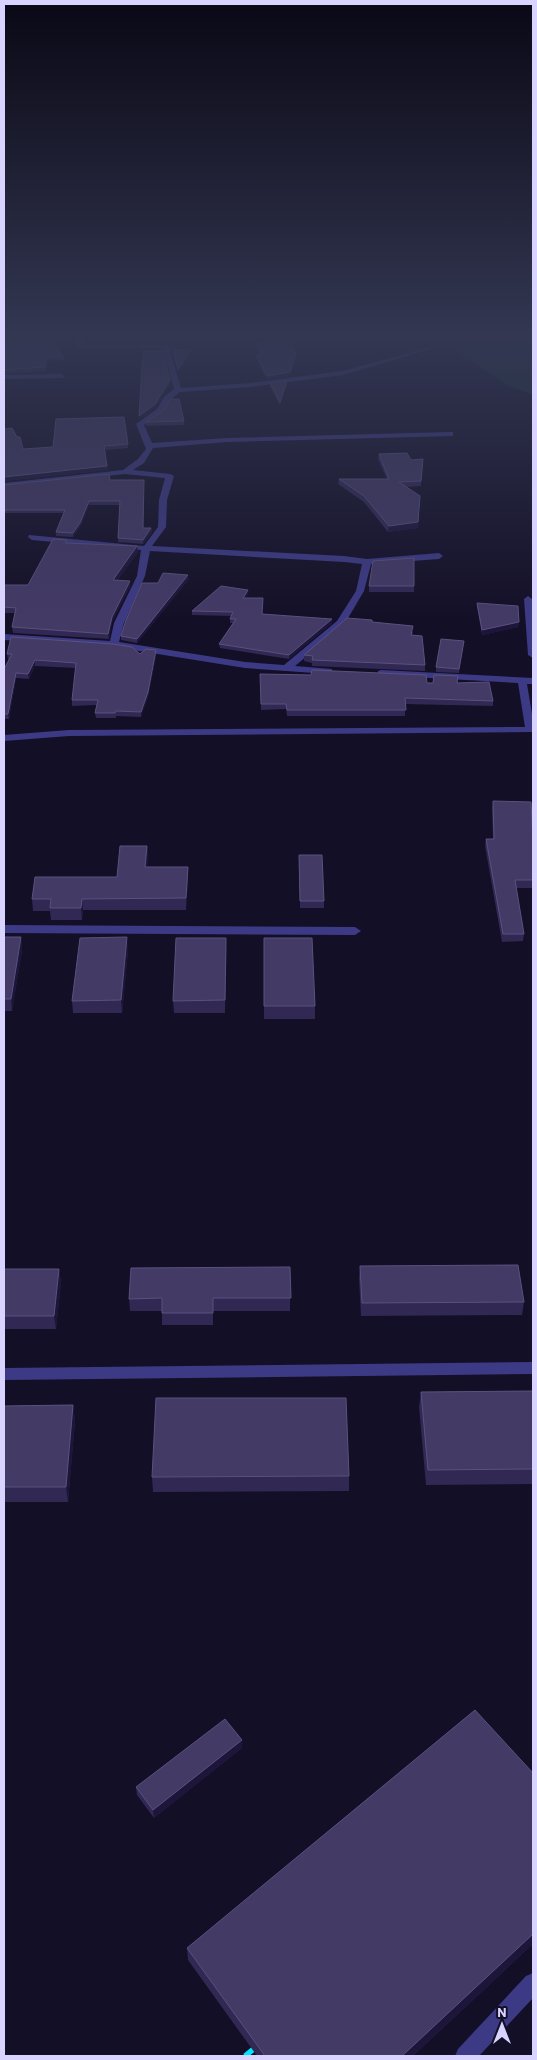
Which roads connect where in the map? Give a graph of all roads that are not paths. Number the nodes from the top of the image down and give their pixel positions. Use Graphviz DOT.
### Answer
graph roads {
  1 [pos="142,430"];
  2 [pos="450,434"];
  3 [pos="148,446"];
  4 [pos="125,472"];
  5 [pos="4,485"];
  6 [pos="32,537"];
  7 [pos="146,548"];
  8 [pos="439,556"];
  9 [pos="367,562"];
  10 [pos="528,599"];
  11 [pos="4,637"];
  12 [pos="114,644"];
  13 [pos="533,655"];
  14 [pos="284,669"];
  15 [pos="343,671"];
  16 [pos="373,673"];
  17 [pos="522,681"];
  18 [pos="533,681"];
  19 [pos="4,738"];
  20 [pos="4,929"];
  21 [pos="355,931"];
  22 [pos="533,1368"];
  23 [pos="4,1374"];
  24 [pos="533,1984"];
  25 [pos="465,2056"];
  1 -- 3 [label="street"];
  2 -- 3 [label="street"];
  3 -- 4 [label="street"];
  4 -- 5 [label="street"];
  4 -- 7 [label="street"];
  6 -- 7 [label="street"];
  7 -- 9 [label="street"];
  7 -- 12 [label="street"];
  8 -- 9 [label="street"];
  9 -- 14 [label="street"];
  10 -- 13 [label="street"];
  11 -- 12 [label="street"];
  12 -- 14 [label="street"];
  14 -- 15 [label="street"];
  16 -- 17 [label="street"];
  17 -- 18 [label="street"];
  17 -- 19 [label="street"];
  20 -- 21 [label="street"];
  22 -- 23 [label="street"];
  24 -- 25 [label="street"];
}
